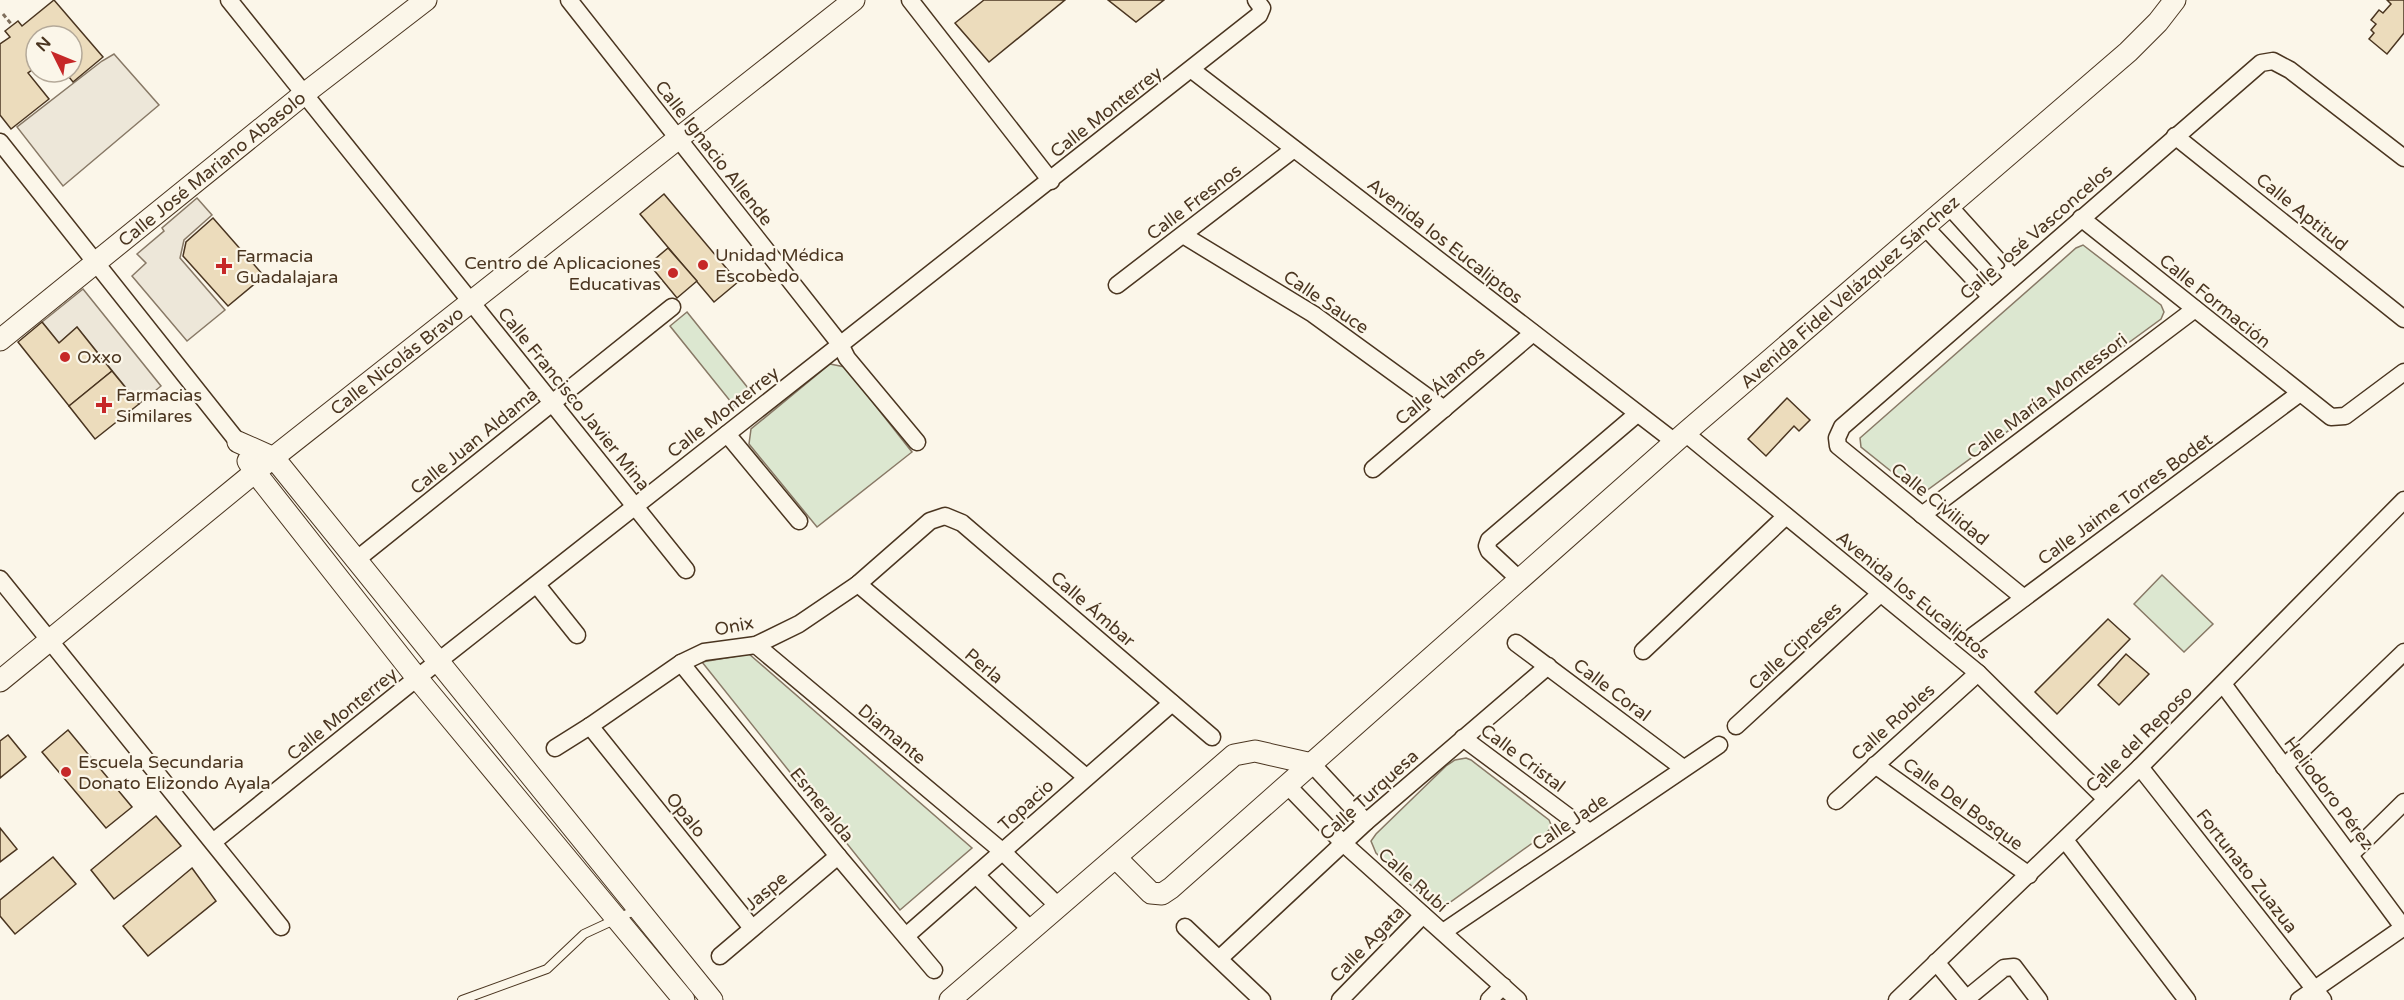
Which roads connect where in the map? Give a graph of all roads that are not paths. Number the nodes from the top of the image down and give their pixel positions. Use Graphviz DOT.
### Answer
graph roads {
  1 [pos="229,0"];
  2 [pos="426,0"];
  3 [pos="569,0"];
  4 [pos="854,0"];
  5 [pos="910,0"];
  6 [pos="2175,0"];
  7 [pos="1258,7"];
  8 [pos="1192,70"];
  9 [pos="304,94"];
  10 [pos="2175,136"];
  11 [pos="677,138"];
  12 [pos="0,142"];
  13 [pos="1294,149"];
  14 [pos="2404,159"];
  15 [pos="1051,181"];
  16 [pos="1950,206"];
  17 [pos="2081,218"];
  18 [pos="1925,227"];
  19 [pos="1183,235"];
  20 [pos="96,262"];
  21 [pos="2013,277"];
  22 [pos="1117,285"];
  23 [pos="1991,297"];
  24 [pos="471,303"];
  25 [pos="672,307"];
  26 [pos="2195,309"];
  27 [pos="2404,319"];
  28 [pos="1533,333"];
  29 [pos="0,340"];
  30 [pos="840,344"];
  31 [pos="2404,372"];
  32 [pos="2300,393"];
  33 [pos="552,403"];
  34 [pos="1444,409"];
  35 [pos="1637,414"];
  36 [pos="727,434"];
  37 [pos="1680,438"];
  38 [pos="1836,438"];
  39 [pos="238,442"];
  40 [pos="917,442"];
  41 [pos="274,458"];
  42 [pos="1373,469"];
  43 [pos="255,472"];
  44 [pos="2404,500"];
  45 [pos="635,507"];
  46 [pos="1922,515"];
  47 [pos="945,516"];
  48 [pos="1786,516"];
  49 [pos="799,521"];
  50 [pos="356,560"];
  51 [pos="686,570"];
  52 [pos="0,579"];
  53 [pos="1519,579"];
  54 [pos="858,584"];
  55 [pos="537,585"];
  56 [pos="1880,594"];
  57 [pos="2024,598"];
  58 [pos="577,635"];
  59 [pos="1972,636"];
  60 [pos="49,640"];
  61 [pos="1516,643"];
  62 [pos="756,645"];
  63 [pos="1643,651"];
  64 [pos="2404,652"];
  65 [pos="439,662"];
  66 [pos="681,663"];
  67 [pos="1548,666"];
  68 [pos="1978,673"];
  69 [pos="417,678"];
  70 [pos="0,681"];
  71 [pos="2223,684"];
  72 [pos="1172,703"];
  73 [pos="590,726"];
  74 [pos="1737,726"];
  75 [pos="1212,737"];
  76 [pos="1463,738"];
  77 [pos="1719,745"];
  78 [pos="555,747"];
  79 [pos="1312,764"];
  80 [pos="1875,765"];
  81 [pos="2140,767"];
  82 [pos="2284,767"];
  83 [pos="1683,768"];
  84 [pos="1086,777"];
  85 [pos="1287,785"];
  86 [pos="2106,799"];
  87 [pos="1836,801"];
  88 [pos="2404,802"];
  89 [pos="1366,822"];
  90 [pos="1589,832"];
  91 [pos="2065,840"];
  92 [pos="213,842"];
  93 [pos="1343,843"];
  94 [pos="1003,852"];
  95 [pos="2351,854"];
  96 [pos="838,856"];
  97 [pos="1116,858"];
  98 [pos="976,875"];
  99 [pos="2029,876"];
  100 [pos="1058,906"];
  101 [pos="638,909"];
  102 [pos="1423,915"];
  103 [pos="618,920"];
  104 [pos="281,927"];
  105 [pos="1185,927"];
  106 [pos="2404,927"];
  107 [pos="752,928"];
  108 [pos="1031,930"];
  109 [pos="1443,932"];
  110 [pos="906,936"];
  111 [pos="720,956"];
  112 [pos="1220,958"];
  113 [pos="1936,962"];
  114 [pos="934,970"];
  115 [pos="1503,986"];
  116 [pos="2319,994"];
  117 [pos="1966,999"];
  118 [pos="462,1000"];
  119 [pos="684,1000"];
  120 [pos="712,1000"];
  121 [pos="950,1000"];
  122 [pos="1262,1000"];
  123 [pos="1340,1000"];
  124 [pos="1489,1000"];
  125 [pos="1518,1000"];
  126 [pos="1898,1000"];
  127 [pos="2039,1000"];
  128 [pos="2187,1000"];
  129 [pos="2299,1000"];
  1 -- 9 [label="street, Calle Francisco Javier Mina"];
  2 -- 9 [label="street, Calle José Mariano Abasolo"];
  3 -- 11 [label="street, Calle Ignacio Allende"];
  4 -- 11 [label="street, Calle Nicolás Bravo"];
  5 -- 15 [label="street"];
  6 -- 16 [label="street, Avenida Fidel Velázquez Sánchez"];
  7 -- 8 [label="street, Calle Monterrey"];
  8 -- 13 [label="street, Avenida los Eucaliptos"];
  8 -- 15 [label="street, Calle Monterrey"];
  9 -- 20 [label="street, Calle José Mariano Abasolo"];
  9 -- 24 [label="street, Calle Francisco Javier Mina"];
  10 -- 14 [label="street, Calle José Vasconcelos"];
  10 -- 17 [label="street, Calle José Vasconcelos"];
  10 -- 27 [label="street, Calle Aptitud"];
  11 -- 24 [label="street, Calle Nicolás Bravo"];
  11 -- 30 [label="street, Calle Ignacio Allende"];
  12 -- 20 [label="street"];
  13 -- 19 [label="street, Calle Fresnos"];
  13 -- 28 [label="street, Avenida los Eucaliptos"];
  15 -- 30 [label="street, Calle Monterrey"];
  16 -- 18 [label="street, Avenida Fidel Velázquez Sánchez"];
  16 -- 21 [label="street"];
  17 -- 21 [label="street, Calle José Vasconcelos"];
  17 -- 26 [label="street, Calle Formación"];
  18 -- 23 [label="street"];
  18 -- 37 [label="street, Avenida Fidel Velázquez Sánchez"];
  19 -- 22 [label="street, Calle Fresnos"];
  19 -- 34 [label="street, Calle Sauce"];
  20 -- 29 [label="street, Calle José Mariano Abasolo"];
  20 -- 39 [label="street"];
  21 -- 23 [label="street, Calle José Vasconcelos"];
  23 -- 38 [label="street, Calle José Vasconcelos"];
  24 -- 33 [label="street, Calle Francisco Javier Mina"];
  24 -- 41 [label="street, Calle Nicolás Bravo"];
  25 -- 33 [label="street, Calle Juan Aldama"];
  26 -- 32 [label="street, Calle Formación"];
  26 -- 46 [label="street, Calle María Montessori"];
  28 -- 34 [label="street, Calle Álamos"];
  28 -- 35 [label="street, Avenida los Eucaliptos"];
  30 -- 36 [label="street, Calle Monterrey"];
  30 -- 40 [label="street, Calle Ignacio Allende"];
  31 -- 32 [label="street, Calle Formación"];
  32 -- 57 [label="street, Calle Jaime Torres Bodet"];
  33 -- 45 [label="street, Calle Francisco Javier Mina"];
  33 -- 50 [label="street, Calle Juan Aldama"];
  34 -- 42 [label="street, Calle Álamos"];
  35 -- 37 [label="street, Avenida los Eucaliptos"];
  35 -- 53 [label="street"];
  36 -- 45 [label="street, Calle Monterrey"];
  36 -- 49 [label="street"];
  37 -- 48 [label="street, Avenida los Eucaliptos"];
  37 -- 53 [label="street, Avenida Fidel Velázquez Sánchez"];
  38 -- 46 [label="street, Calle Civilidad"];
  39 -- 41 [label="street"];
  39 -- 43 [label="street"];
  41 -- 43 [label="street, Calle Nicolás Bravo"];
  41 -- 50 [label="street"];
  43 -- 60 [label="street, Calle Nicolás Bravo"];
  43 -- 69 [label="street"];
  44 -- 71 [label="street, Calle del Reposo"];
  45 -- 51 [label="street, Calle Francisco Javier Mina"];
  45 -- 55 [label="street, Calle Monterrey"];
  46 -- 57 [label="street, Calle Civilidad"];
  47 -- 54 [label="street, Onix"];
  47 -- 72 [label="street, Calle Ámbar"];
  48 -- 56 [label="street, Avenida los Eucaliptos"];
  48 -- 63 [label="street"];
  50 -- 65 [label="street"];
  52 -- 60 [label="street"];
  53 -- 79 [label="street, Avenida Fidel Velázquez Sánchez"];
  54 -- 62 [label="street, Onix"];
  54 -- 84 [label="street, Perla"];
  55 -- 58 [label="street"];
  55 -- 65 [label="street, Calle Monterrey"];
  56 -- 68 [label="street, Avenida los Eucaliptos"];
  56 -- 74 [label="street, Calle Cipreses"];
  57 -- 59 [label="street, Calle Jaime Torres Bodet"];
  60 -- 70 [label="street, Calle Nicolás Bravo"];
  60 -- 92 [label="street"];
  61 -- 67 [label="street, Calle Coral"];
  62 -- 66 [label="street, Onix"];
  62 -- 94 [label="street, Diamante"];
  64 -- 82 [label="street"];
  65 -- 69 [label="street, Calle Monterrey"];
  65 -- 101 [label="street"];
  66 -- 73 [label="street, Onix"];
  66 -- 96 [label="street, Esmeralda"];
  67 -- 76 [label="street, Calle Turquesa"];
  67 -- 83 [label="street, Calle Coral"];
  68 -- 80 [label="street, Calle Robles"];
  68 -- 86 [label="street, Avenida los Eucaliptos"];
  69 -- 92 [label="street, Calle Monterrey"];
  69 -- 103 [label="street"];
  71 -- 81 [label="street, Calle del Reposo"];
  71 -- 82 [label="street, Heliodoro Pérez"];
  72 -- 75 [label="street, Calle Ámbar"];
  72 -- 84 [label="street, Topacio"];
  73 -- 78 [label="street, Onix"];
  73 -- 107 [label="street, Opalo"];
  76 -- 89 [label="street, Calle Turquesa"];
  76 -- 90 [label="street, Calle Cristal"];
  77 -- 83 [label="street, Calle Jade"];
  79 -- 85 [label="street, Avenida Fidel Velázquez Sánchez"];
  79 -- 89 [label="street"];
  79 -- 97 [label="street"];
  80 -- 87 [label="street, Calle Robles"];
  80 -- 99 [label="street, Calle Del Bosque"];
  81 -- 86 [label="street, Calle del Reposo"];
  81 -- 116 [label="street, Fortunato Zuazua"];
  82 -- 95 [label="street, Heliodoro Pérez"];
  83 -- 90 [label="street, Calle Jade"];
  84 -- 94 [label="street, Topacio"];
  85 -- 93 [label="street, Calle Rubí"];
  85 -- 97 [label="street, Avenida Fidel Velázquez Sánchez"];
  86 -- 91 [label="street, Calle del Reposo"];
  88 -- 95 [label="street"];
  89 -- 93 [label="street, Calle Turquesa"];
  90 -- 109 [label="street, Calle Jade"];
  91 -- 99 [label="street, Calle del Reposo"];
  91 -- 128 [label="street"];
  92 -- 104 [label="street"];
  93 -- 102 [label="street, Calle Rubí"];
  93 -- 112 [label="street, Calle Turquesa"];
  94 -- 98 [label="street, Topacio"];
  94 -- 100 [label="street, Diamante"];
  95 -- 106 [label="street, Heliodoro Pérez"];
  96 -- 107 [label="street, Jaspe"];
  96 -- 110 [label="street, Esmeralda"];
  97 -- 100 [label="street"];
  98 -- 108 [label="street"];
  98 -- 110 [label="street, Topacio"];
  99 -- 113 [label="street, Calle del Reposo"];
  100 -- 108 [label="street"];
  101 -- 103 [label="lane"];
  101 -- 120 [label="street"];
  102 -- 109 [label="street, Calle Rubí"];
  102 -- 123 [label="street, Calle Agata"];
  103 -- 118 [label="lane"];
  103 -- 119 [label="street"];
  105 -- 112 [label="street"];
  106 -- 116 [label="street"];
  107 -- 111 [label="street, Jaspe"];
  108 -- 121 [label="street"];
  109 -- 115 [label="street, Calle Rubí"];
  110 -- 114 [label="street, Esmeralda"];
  112 -- 122 [label="street"];
  113 -- 117 [label="street"];
  113 -- 126 [label="street, Calle del Reposo"];
  115 -- 124 [label="street"];
  115 -- 125 [label="street, Calle Rubí"];
  116 -- 129 [label="street"];
  117 -- 127 [label="street"];
}
